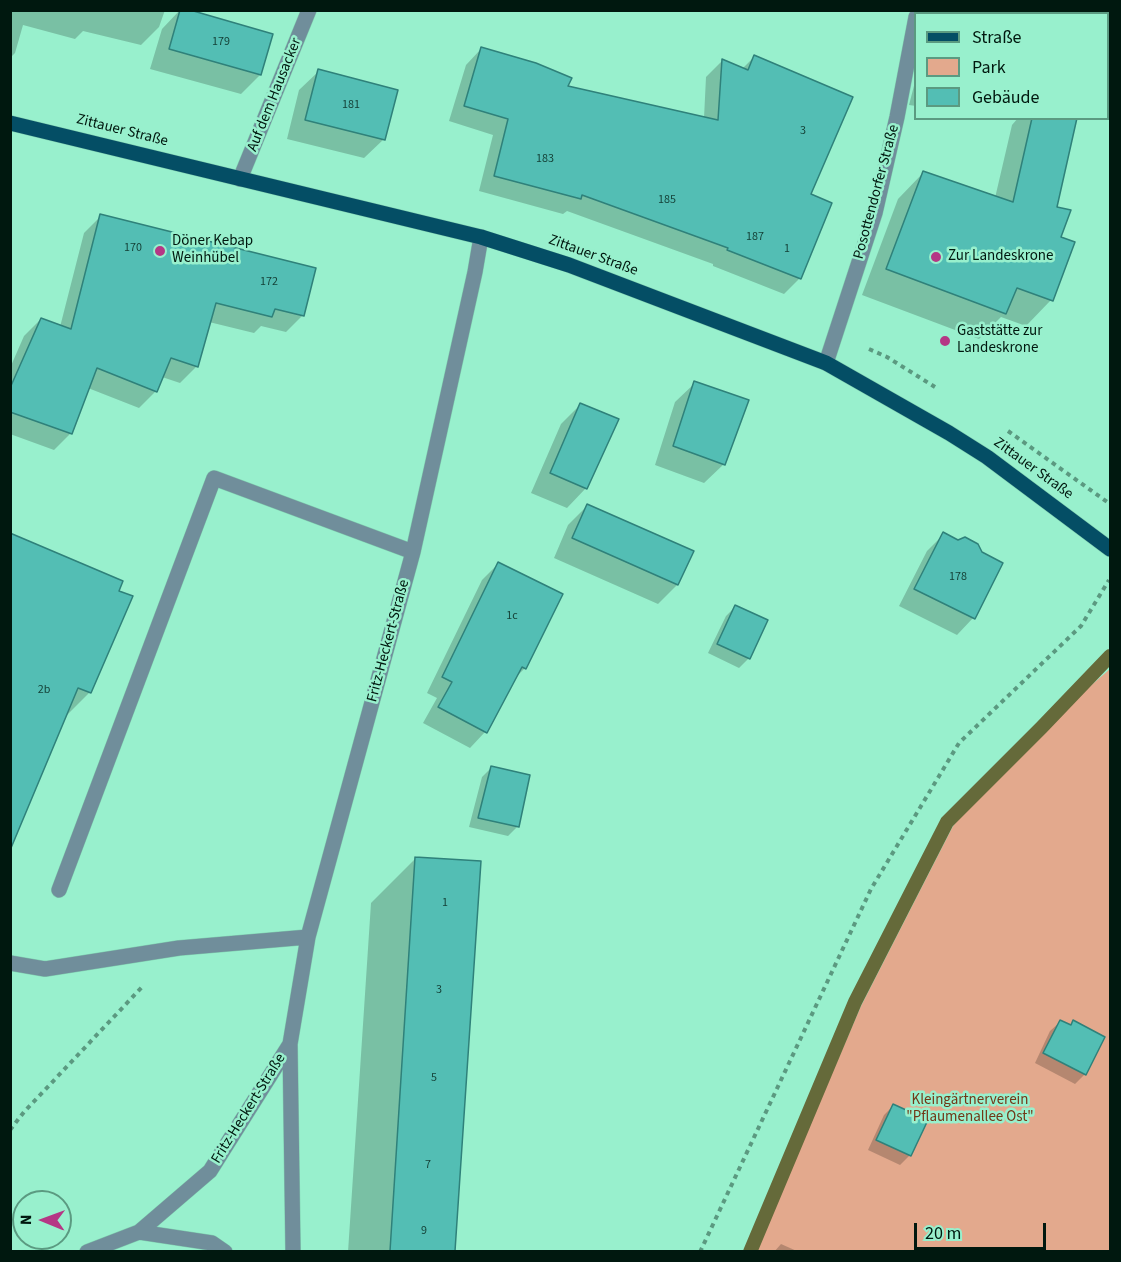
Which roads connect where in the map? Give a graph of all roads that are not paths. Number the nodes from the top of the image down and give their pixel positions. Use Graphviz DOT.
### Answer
graph roads {
  1 [pos="309,10"];
  2 [pos="914,25"];
  3 [pos="10,123"];
  4 [pos="240,179"];
  5 [pos="481,237"];
  6 [pos="826,363"];
  7 [pos="1110,549"];
  8 [pos="413,552"];
  9 [pos="59,890"];
  10 [pos="308,937"];
  11 [pos="10,963"];
  12 [pos="290,1044"];
  13 [pos="139,1232"];
  14 [pos="87,1251"];
  15 [pos="225,1251"];
  16 [pos="293,1251"];
  1 -- 4 [label="street, Auf dem Hausacker"];
  2 -- 6 [label="street, Posottendorfer Straße"];
  3 -- 4 [label="main road, Zittauer Straße"];
  4 -- 5 [label="main road, Zittauer Straße"];
  5 -- 6 [label="main road, Zittauer Straße"];
  5 -- 8 [label="street, Fritz-Heckert-Straße"];
  6 -- 7 [label="main road, Zittauer Straße"];
  8 -- 9 [label="street"];
  8 -- 10 [label="street, Fritz-Heckert-Straße"];
  10 -- 11 [label="street"];
  10 -- 12 [label="street, Fritz-Heckert-Straße"];
  12 -- 13 [label="street, Fritz-Heckert-Straße"];
  12 -- 16 [label="street, Fritz-Heckert-Straße"];
  13 -- 14 [label="street"];
  13 -- 15 [label="street"];
}
